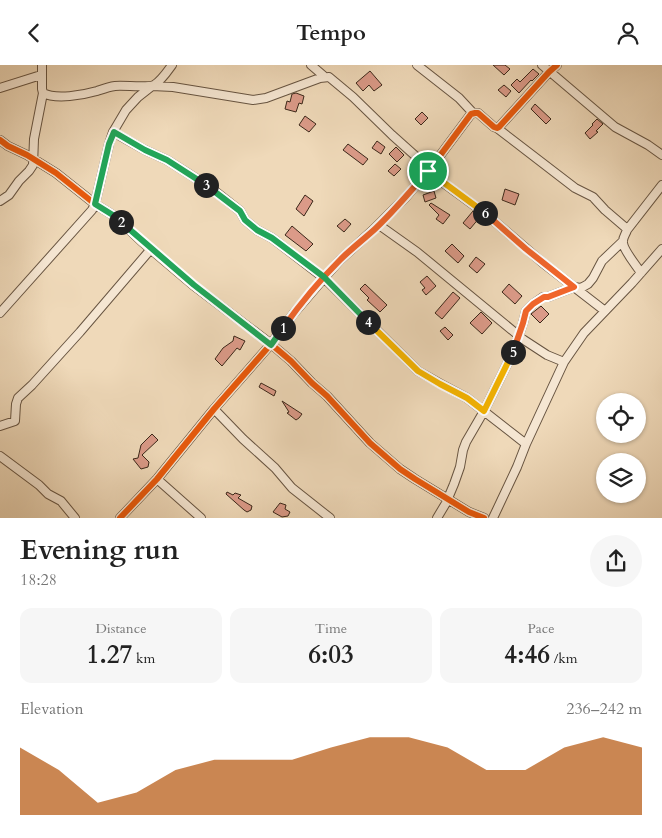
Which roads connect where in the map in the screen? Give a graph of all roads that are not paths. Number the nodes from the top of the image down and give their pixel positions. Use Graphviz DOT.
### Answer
graph roads {
  1 [pos="42,65"];
  2 [pos="172,65"];
  3 [pos="311,65"];
  4 [pos="417,65"];
  5 [pos="542,65"];
  6 [pos="557,65"];
  7 [pos="550,71"];
  8 [pos="42,74"];
  9 [pos="325,77"];
  10 [pos="152,86"];
  11 [pos="0,87"];
  12 [pos="43,93"];
  13 [pos="473,113"];
  14 [pos="497,128"];
  15 [pos="114,132"];
  16 [pos="0,140"];
  17 [pos="662,155"];
  18 [pos="33,159"];
  19 [pos="429,170"];
  20 [pos="662,185"];
  21 [pos="0,201"];
  22 [pos="95,204"];
  23 [pos="379,225"];
  24 [pos="627,230"];
  25 [pos="623,241"];
  26 [pos="151,249"];
  27 [pos="662,249"];
  28 [pos="641,273"];
  29 [pos="324,277"];
  30 [pos="574,287"];
  31 [pos="605,311"];
  32 [pos="0,313"];
  33 [pos="518,336"];
  34 [pos="271,345"];
  35 [pos="564,363"];
  36 [pos="214,409"];
  37 [pos="484,411"];
  38 [pos="0,426"];
  39 [pos="526,444"];
  40 [pos="0,456"];
  41 [pos="157,479"];
  42 [pos="448,498"];
  43 [pos="74,518"];
  44 [pos="120,518"];
  45 [pos="201,518"];
  46 [pos="330,518"];
  47 [pos="437,518"];
  48 [pos="484,518"];
  49 [pos="493,518"];
  1 -- 8 [label="street"];
  2 -- 10 [label="street"];
  3 -- 9 [label="street"];
  4 -- 13 [label="street"];
  5 -- 7 [label="street"];
  6 -- 7 [label="street"];
  7 -- 14 [label="street"];
  7 -- 17 [label="street"];
  8 -- 11 [label="street"];
  8 -- 12 [label="street"];
  9 -- 10 [label="street"];
  9 -- 19 [label="street"];
  10 -- 12 [label="street"];
  10 -- 15 [label="street"];
  12 -- 18 [label="street"];
  13 -- 14 [label="street"];
  13 -- 19 [label="street"];
  14 -- 24 [label="street"];
  15 -- 22 [label="street"];
  15 -- 29 [label="street"];
  16 -- 18 [label="street"];
  18 -- 21 [label="street"];
  18 -- 22 [label="street"];
  19 -- 23 [label="street"];
  19 -- 30 [label="street"];
  20 -- 24 [label="street"];
  22 -- 26 [label="street"];
  22 -- 32 [label="street"];
  23 -- 29 [label="street"];
  23 -- 33 [label="street"];
  24 -- 25 [label="street"];
  25 -- 28 [label="street"];
  25 -- 30 [label="street"];
  26 -- 34 [label="street"];
  26 -- 38 [label="street"];
  27 -- 28 [label="street"];
  28 -- 31 [label="street"];
  29 -- 34 [label="street"];
  29 -- 37 [label="street"];
  30 -- 31 [label="street"];
  30 -- 33 [label="street"];
  31 -- 35 [label="street"];
  33 -- 35 [label="street"];
  33 -- 37 [label="street"];
  34 -- 36 [label="street"];
  34 -- 42 [label="street"];
  35 -- 39 [label="street"];
  36 -- 41 [label="street"];
  36 -- 46 [label="street"];
  37 -- 39 [label="street"];
  37 -- 42 [label="street"];
  39 -- 49 [label="street"];
  40 -- 43 [label="street"];
  41 -- 44 [label="street"];
  41 -- 45 [label="street"];
  42 -- 47 [label="street"];
  42 -- 48 [label="street"];
}
